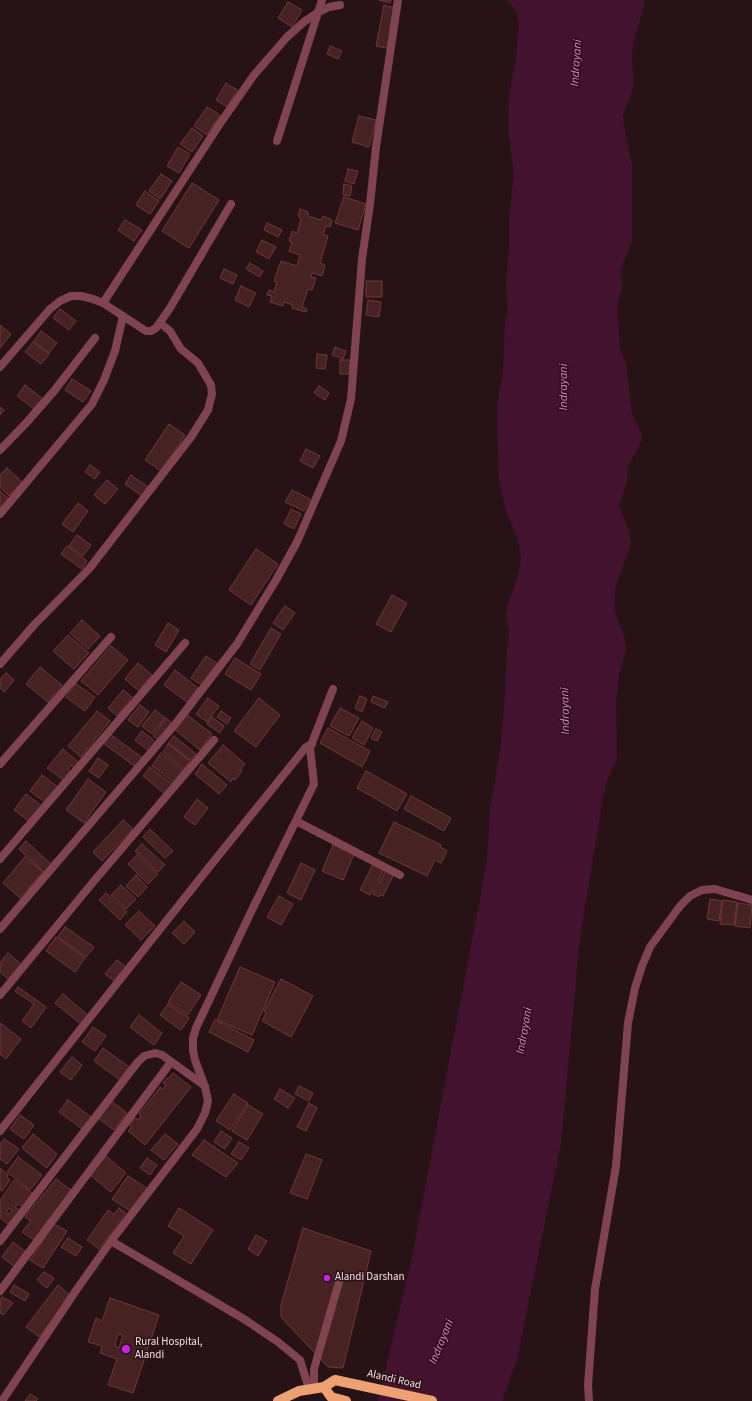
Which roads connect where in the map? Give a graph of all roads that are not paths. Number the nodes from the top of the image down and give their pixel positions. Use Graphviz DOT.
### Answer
graph roads {
  1 [pos="322,0"];
  2 [pos="398,0"];
  3 [pos="340,6"];
  4 [pos="317,13"];
  5 [pos="277,141"];
  6 [pos="230,204"];
  7 [pos="102,303"];
  8 [pos="123,316"];
  9 [pos="160,323"];
  10 [pos="95,338"];
  11 [pos="0,367"];
  12 [pos="0,450"];
  13 [pos="0,514"];
  14 [pos="111,637"];
  15 [pos="185,643"];
  16 [pos="0,664"];
  17 [pos="333,689"];
  18 [pos="214,740"];
  19 [pos="312,744"];
  20 [pos="0,764"];
  21 [pos="296,820"];
  22 [pos="0,859"];
  23 [pos="400,875"];
  24 [pos="752,900"];
  25 [pos="0,929"];
  26 [pos="0,995"];
  27 [pos="171,1062"];
  28 [pos="206,1087"];
  29 [pos="0,1131"];
  30 [pos="0,1241"];
  31 [pos="111,1241"];
  32 [pos="340,1275"];
  33 [pos="0,1291"];
  34 [pos="316,1388"];
  35 [pos="344,1400"];
  36 [pos="2,1401"];
  37 [pos="278,1401"];
  38 [pos="432,1401"];
  39 [pos="589,1401"];
  1 -- 4 [label="street"];
  2 -- 25 [label="street"];
  3 -- 4 [label="street"];
  4 -- 5 [label="street"];
  4 -- 7 [label="street"];
  6 -- 9 [label="street"];
  7 -- 8 [label="street"];
  7 -- 11 [label="street"];
  8 -- 9 [label="street"];
  8 -- 13 [label="street"];
  9 -- 16 [label="street"];
  10 -- 12 [label="street"];
  14 -- 20 [label="street"];
  15 -- 22 [label="street"];
  17 -- 19 [label="street"];
  18 -- 26 [label="street"];
  19 -- 21 [label="street"];
  19 -- 29 [label="street"];
  21 -- 23 [label="street"];
  21 -- 28 [label="street"];
  24 -- 39 [label="street"];
  27 -- 28 [label="street"];
  27 -- 30 [label="street"];
  27 -- 33 [label="street"];
  28 -- 31 [label="street"];
  31 -- 34 [label="street"];
  31 -- 36 [label="street"];
  32 -- 34 [label="street"];
  34 -- 35 [label="main road"];
  34 -- 37 [label="main road, Alandi Road"];
  34 -- 38 [label="main road, Alandi Road"];
}
